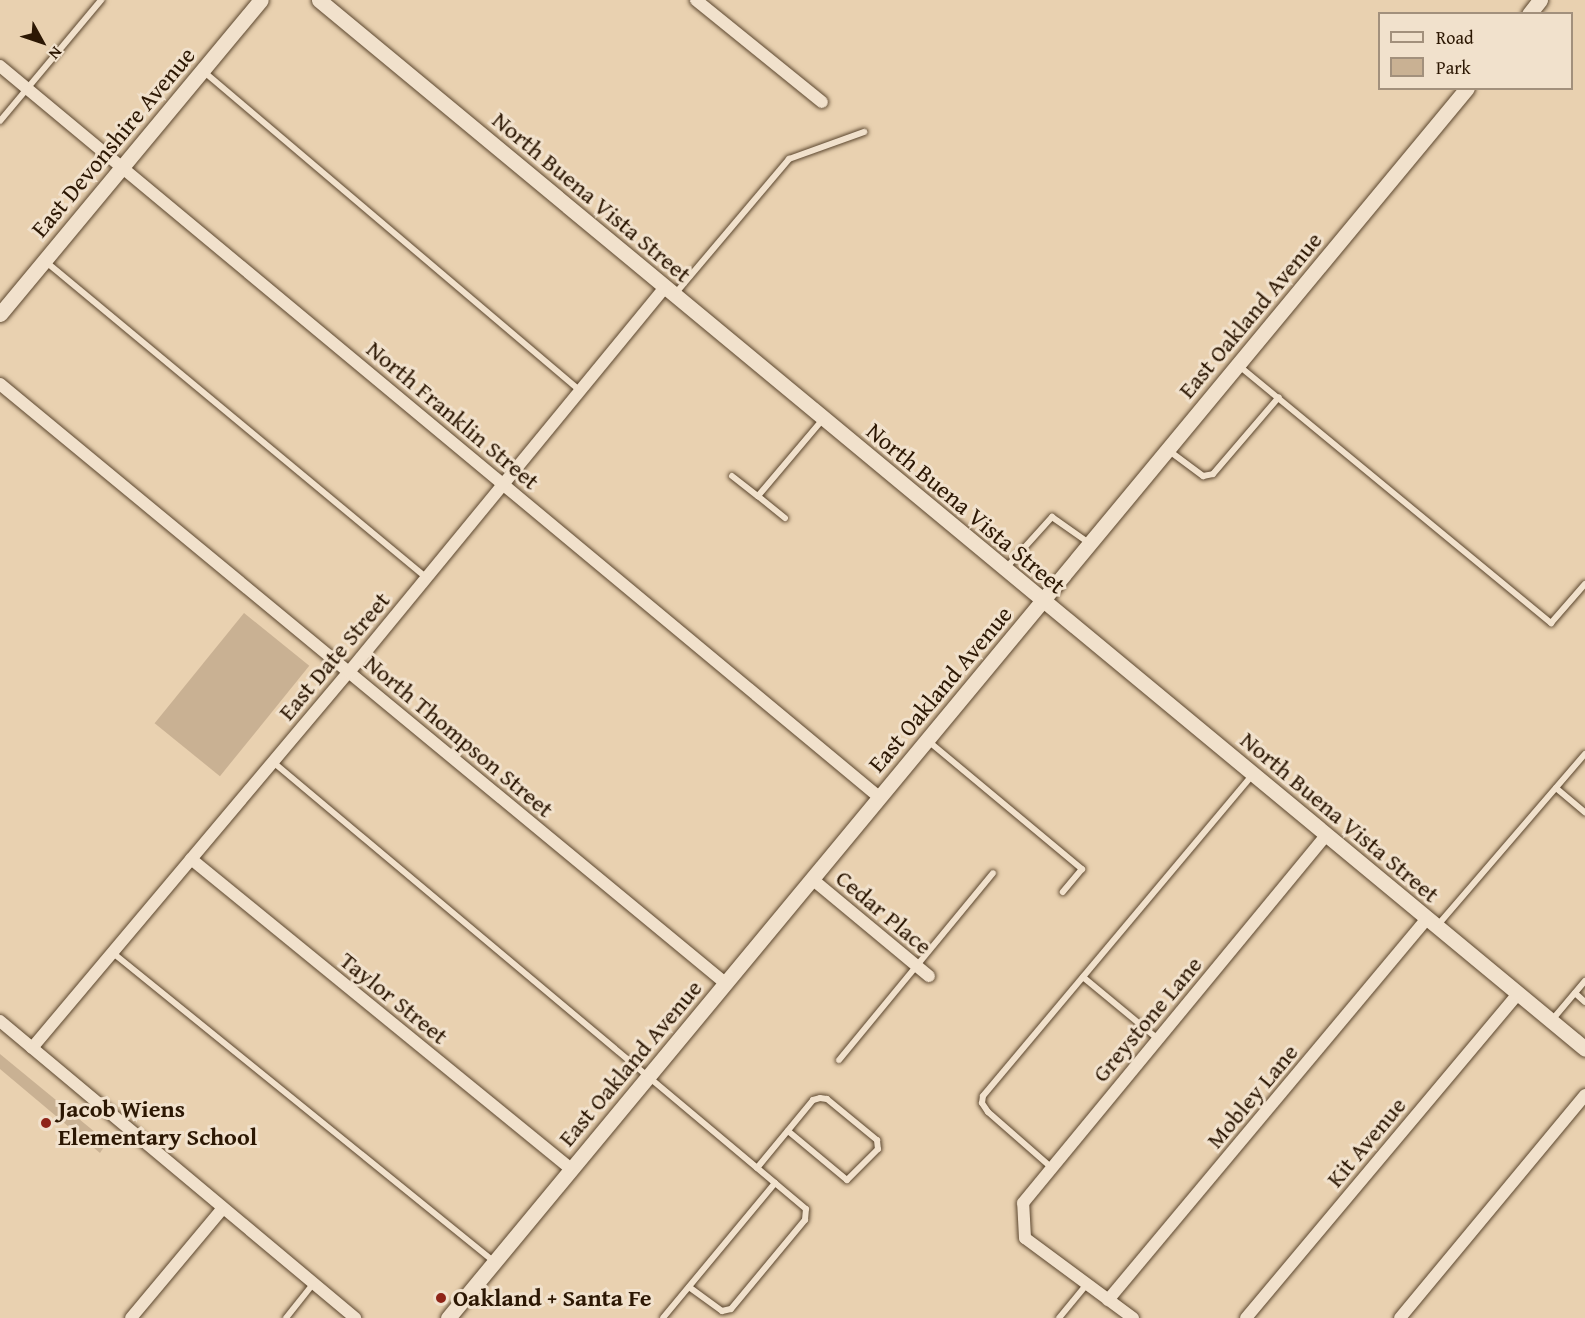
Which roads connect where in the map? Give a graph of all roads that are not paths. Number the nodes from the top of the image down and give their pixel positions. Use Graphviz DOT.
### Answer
graph roads {
  1 [pos="101,0"];
  2 [pos="261,0"];
  3 [pos="319,0"];
  4 [pos="696,0"];
  5 [pos="1540,0"];
  6 [pos="1531,12"];
  7 [pos="0,66"];
  8 [pos="203,71"];
  9 [pos="27,89"];
  10 [pos="1465,90"];
  11 [pos="822,102"];
  12 [pos="0,121"];
  13 [pos="864,132"];
  14 [pos="121,168"];
  15 [pos="44,261"];
  16 [pos="670,291"];
  17 [pos="0,314"];
  18 [pos="1238,364"];
  19 [pos="0,384"];
  20 [pos="579,390"];
  21 [pos="1279,397"];
  22 [pos="823,418"];
  23 [pos="1167,450"];
  24 [pos="732,476"];
  25 [pos="502,483"];
  26 [pos="758,496"];
  27 [pos="785,518"];
  28 [pos="1090,543"];
  29 [pos="1005,569"];
  30 [pos="426,577"];
  31 [pos="1585,584"];
  32 [pos="1042,600"];
  33 [pos="349,672"];
  34 [pos="927,740"];
  35 [pos="1585,754"];
  36 [pos="273,762"];
  37 [pos="1253,774"];
  38 [pos="1556,788"];
  39 [pos="879,797"];
  40 [pos="1585,812"];
  41 [pos="1326,835"];
  42 [pos="190,859"];
  43 [pos="993,873"];
  44 [pos="812,879"];
  45 [pos="1063,892"];
  46 [pos="1432,922"];
  47 [pos="112,952"];
  48 [pos="916,967"];
  49 [pos="928,976"];
  50 [pos="1083,977"];
  51 [pos="1585,981"];
  52 [pos="725,983"];
  53 [pos="1575,993"];
  54 [pos="1518,994"];
  55 [pos="1585,1002"];
  56 [pos="0,1021"];
  57 [pos="1551,1021"];
  58 [pos="1158,1039"];
  59 [pos="32,1048"];
  60 [pos="1585,1049"];
  61 [pos="839,1060"];
  62 [pos="648,1077"];
  63 [pos="1585,1095"];
  64 [pos="788,1131"];
  65 [pos="757,1168"];
  66 [pos="1052,1168"];
  67 [pos="571,1169"];
  68 [pos="775,1183"];
  69 [pos="222,1209"];
  70 [pos="494,1263"];
  71 [pos="314,1284"];
  72 [pos="1087,1284"];
  73 [pos="688,1287"];
  74 [pos="1108,1300"];
  75 [pos="131,1318"];
  76 [pos="286,1318"];
  77 [pos="355,1318"];
  78 [pos="448,1318"];
  79 [pos="663,1318"];
  80 [pos="1059,1318"];
  81 [pos="1133,1318"];
  82 [pos="1246,1318"];
  83 [pos="1400,1318"];
  1 -- 9 [label="lane"];
  2 -- 8 [label="street, East Devonshire Avenue"];
  3 -- 16 [label="street, North Buena Vista Street"];
  4 -- 11 [label="street"];
  5 -- 6 [label="street"];
  7 -- 9 [label="street, North Franklin Street"];
  8 -- 14 [label="street, East Devonshire Avenue"];
  8 -- 20 [label="lane"];
  9 -- 12 [label="lane"];
  9 -- 14 [label="street, North Franklin Street"];
  10 -- 18 [label="street, East Oakland Avenue"];
  13 -- 16 [label="lane"];
  14 -- 15 [label="street, East Devonshire Avenue"];
  14 -- 25 [label="street, North Franklin Street"];
  15 -- 17 [label="street, East Devonshire Avenue"];
  15 -- 30 [label="lane"];
  16 -- 20 [label="street, East Date Street"];
  16 -- 22 [label="street, North Buena Vista Street"];
  18 -- 21 [label="lane"];
  18 -- 23 [label="street, East Oakland Avenue"];
  19 -- 33 [label="street, North Thompson Street"];
  20 -- 25 [label="street, East Date Street"];
  21 -- 23 [label="lane"];
  21 -- 31 [label="lane"];
  22 -- 26 [label="lane"];
  22 -- 29 [label="street, North Buena Vista Street"];
  23 -- 28 [label="street, East Oakland Avenue"];
  24 -- 26 [label="lane"];
  25 -- 30 [label="street, East Date Street"];
  25 -- 39 [label="street, North Franklin Street"];
  26 -- 27 [label="lane"];
  28 -- 29 [label="lane"];
  28 -- 32 [label="street, East Oakland Avenue"];
  29 -- 32 [label="street, North Buena Vista Street"];
  30 -- 33 [label="street, East Date Street"];
  32 -- 34 [label="street, East Oakland Avenue"];
  32 -- 37 [label="street, North Buena Vista Street"];
  33 -- 36 [label="street, East Date Street"];
  33 -- 52 [label="street, North Thompson Street"];
  34 -- 39 [label="street, East Oakland Avenue"];
  34 -- 45 [label="lane"];
  35 -- 38 [label="lane"];
  36 -- 42 [label="street, East Date Street"];
  36 -- 62 [label="lane"];
  37 -- 41 [label="street, North Buena Vista Street"];
  37 -- 50 [label="lane"];
  38 -- 40 [label="lane"];
  38 -- 46 [label="lane"];
  39 -- 44 [label="street, East Oakland Avenue"];
  41 -- 46 [label="street, North Buena Vista Street"];
  41 -- 58 [label="street, Greystone Lane"];
  42 -- 47 [label="street, East Date Street"];
  42 -- 67 [label="street, Taylor Street"];
  43 -- 48 [label="lane"];
  44 -- 48 [label="street, Cedar Place"];
  44 -- 52 [label="street, East Oakland Avenue"];
  46 -- 54 [label="street, North Buena Vista Street"];
  46 -- 74 [label="street, Mobley Lane"];
  47 -- 59 [label="street, East Date Street"];
  47 -- 70 [label="lane"];
  48 -- 49 [label="street, Cedar Place"];
  48 -- 61 [label="lane"];
  50 -- 58 [label="lane"];
  50 -- 66 [label="lane"];
  51 -- 53 [label="lane"];
  52 -- 62 [label="street, East Oakland Avenue"];
  53 -- 55 [label="lane"];
  53 -- 57 [label="lane"];
  54 -- 57 [label="street, North Buena Vista Street"];
  54 -- 82 [label="street, Kit Avenue"];
  56 -- 59 [label="street"];
  57 -- 60 [label="street, North Buena Vista Street"];
  58 -- 66 [label="street, Greystone Lane"];
  59 -- 69 [label="street"];
  62 -- 65 [label="lane"];
  62 -- 67 [label="street, East Oakland Avenue"];
  63 -- 83 [label="street"];
  64 -- 64 [label="lane"];
  64 -- 65 [label="lane"];
  65 -- 68 [label="lane"];
  66 -- 72 [label="street, Greystone Lane"];
  67 -- 70 [label="street, East Oakland Avenue"];
  68 -- 73 [label="lane"];
  68 -- 73 [label="lane"];
  69 -- 71 [label="street"];
  69 -- 75 [label="street"];
  70 -- 78 [label="street, East Oakland Avenue"];
  71 -- 76 [label="lane"];
  71 -- 77 [label="street"];
  72 -- 74 [label="street"];
  72 -- 80 [label="lane"];
  73 -- 79 [label="lane"];
  74 -- 81 [label="street"];
}
